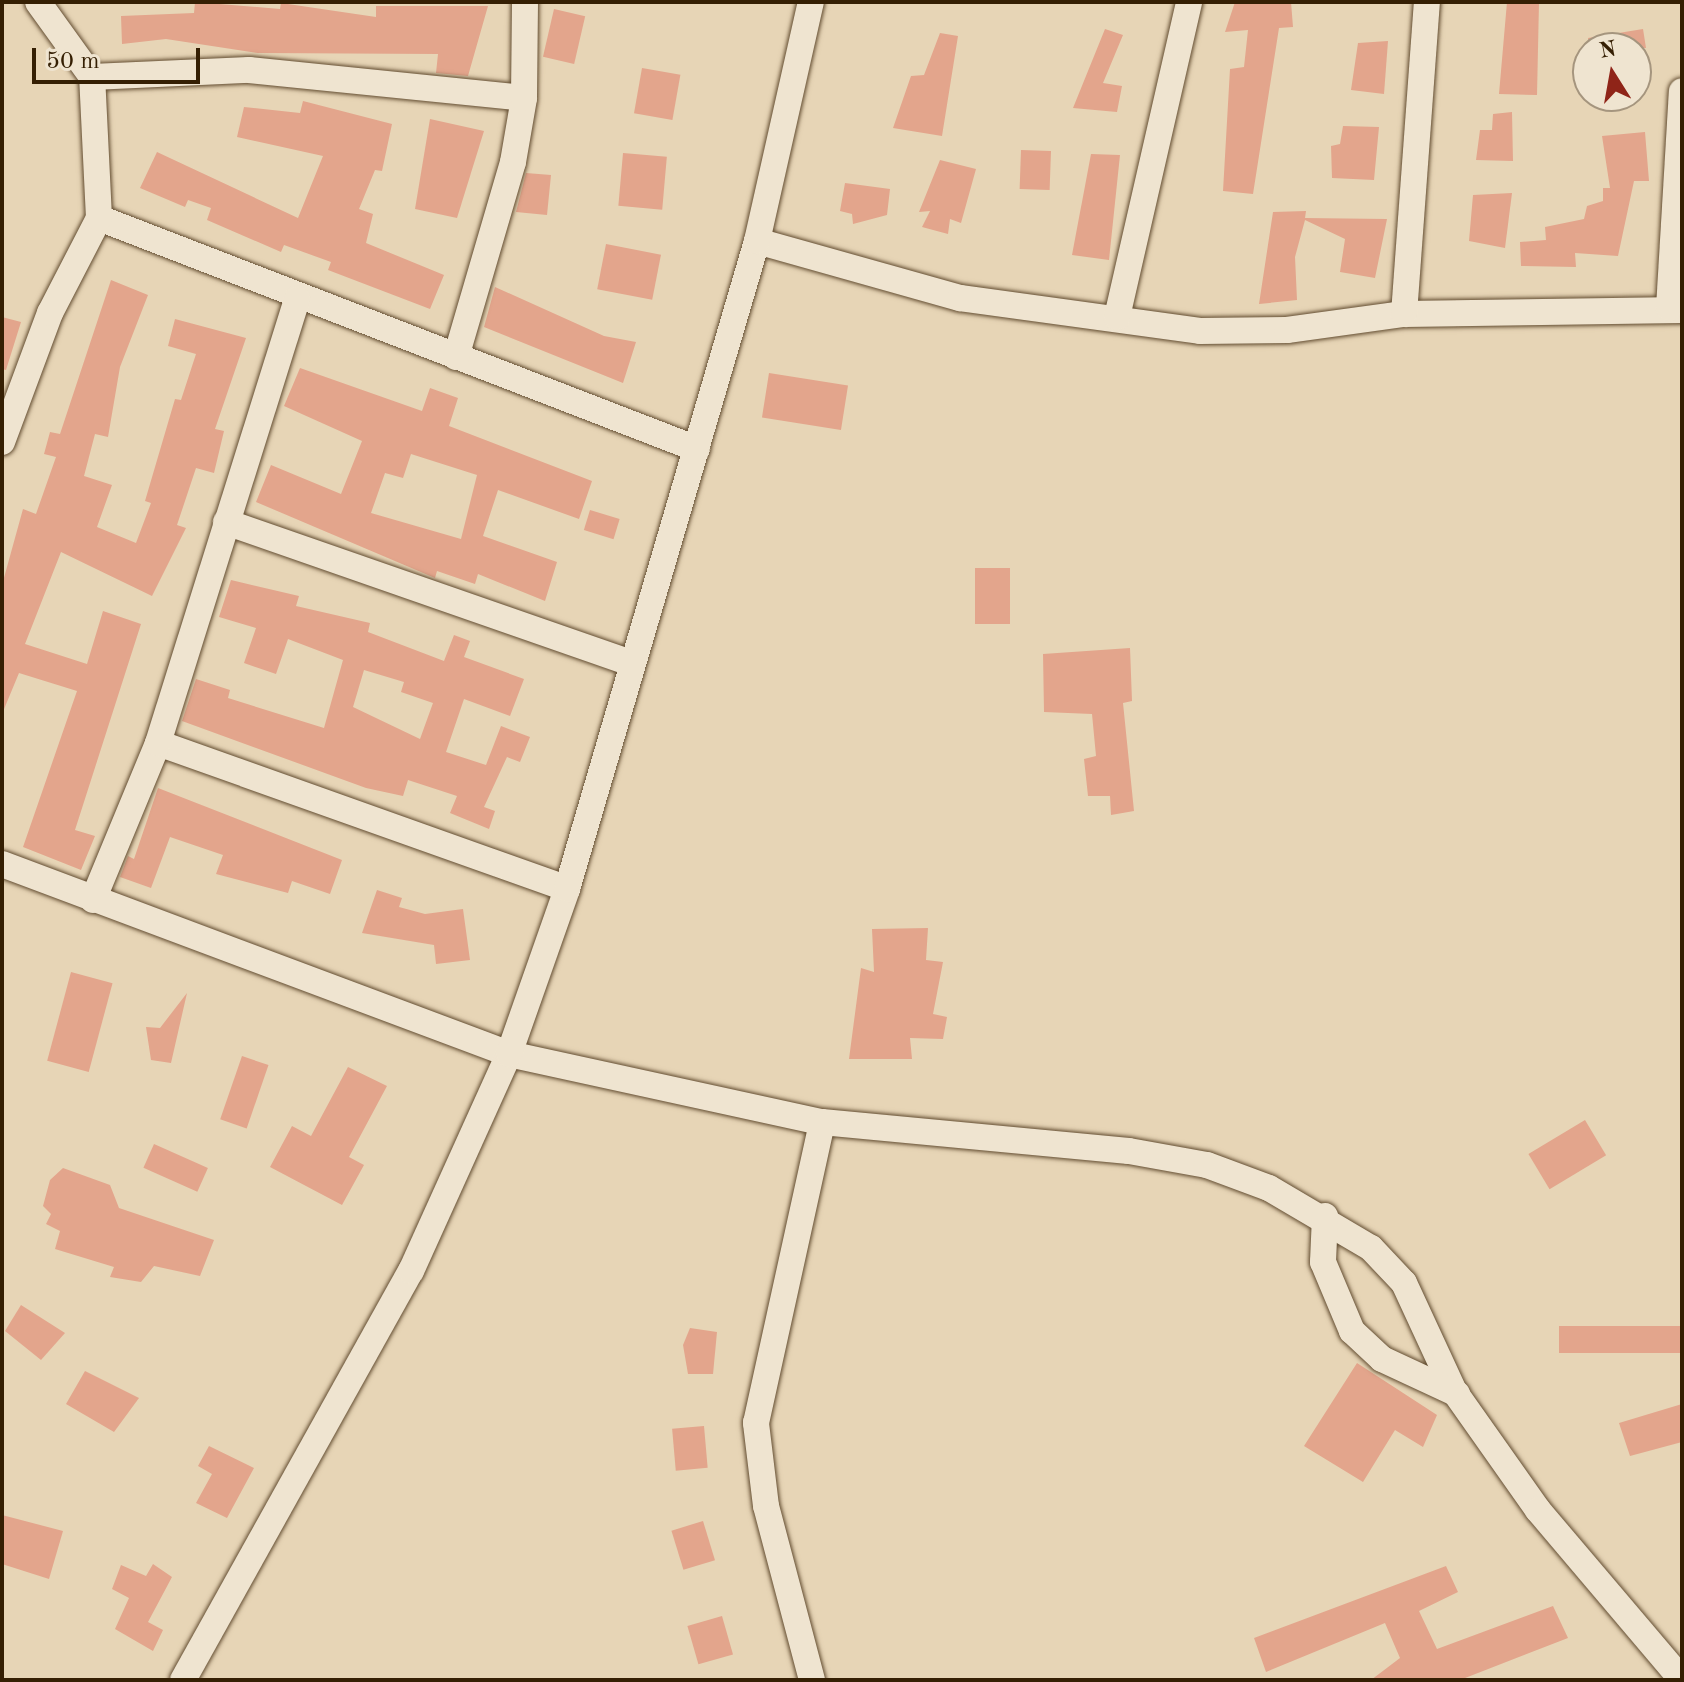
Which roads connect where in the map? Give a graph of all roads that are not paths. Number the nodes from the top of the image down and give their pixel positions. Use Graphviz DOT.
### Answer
graph roads {
  1 [pos="38,2"];
  2 [pos="525,2"];
  3 [pos="811,2"];
  4 [pos="1189,2"];
  5 [pos="1427,2"];
  6 [pos="92,77"];
  7 [pos="1682,91"];
  8 [pos="524,98"];
  9 [pos="99,218"];
  10 [pos="757,241"];
  11 [pos="297,299"];
  12 [pos="1675,309"];
  13 [pos="1404,314"];
  14 [pos="1117,317"];
  15 [pos="456,357"];
  16 [pos="3,436"];
  17 [pos="697,449"];
  18 [pos="226,522"];
  19 [pos="628,662"];
  20 [pos="158,743"];
  21 [pos="2,864"];
  22 [pos="567,889"];
  23 [pos="93,900"];
  24 [pos="509,1054"];
  25 [pos="822,1122"];
  26 [pos="1325,1216"];
  27 [pos="1457,1394"];
  28 [pos="183,1680"];
  29 [pos="812,1680"];
  30 [pos="1682,1680"];
  1 -- 6 [label="street"];
  2 -- 8 [label="street"];
  3 -- 10 [label="street"];
  4 -- 14 [label="street"];
  5 -- 13 [label="street"];
  6 -- 8 [label="street"];
  6 -- 9 [label="street"];
  7 -- 12 [label="street"];
  8 -- 15 [label="street"];
  9 -- 11 [label="street"];
  9 -- 16 [label="street"];
  10 -- 14 [label="street"];
  10 -- 17 [label="street"];
  11 -- 15 [label="street"];
  11 -- 18 [label="street"];
  12 -- 13 [label="street"];
  13 -- 14 [label="street"];
  15 -- 17 [label="street"];
  17 -- 19 [label="street"];
  18 -- 19 [label="street"];
  18 -- 20 [label="street"];
  19 -- 22 [label="street"];
  20 -- 22 [label="street"];
  20 -- 23 [label="street"];
  21 -- 23 [label="street"];
  22 -- 24 [label="street"];
  23 -- 24 [label="street"];
  24 -- 25 [label="street"];
  24 -- 28 [label="street"];
  25 -- 26 [label="street"];
  25 -- 29 [label="street"];
  26 -- 27 [label="street"];
  26 -- 27 [label="street"];
  27 -- 30 [label="street"];
}
